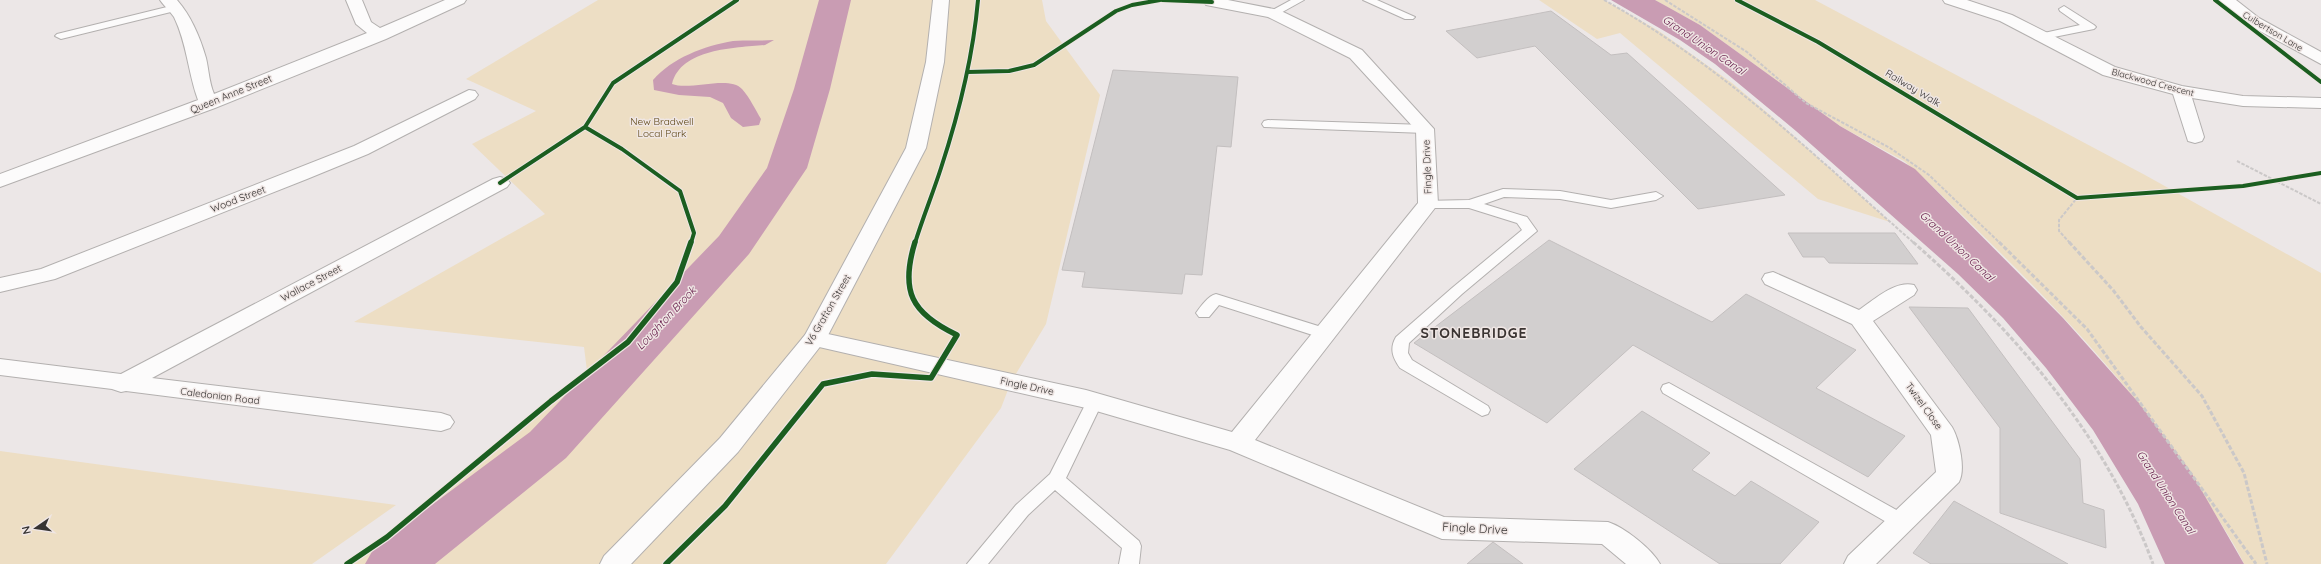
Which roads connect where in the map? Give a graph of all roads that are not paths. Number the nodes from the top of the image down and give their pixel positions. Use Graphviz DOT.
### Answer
graph roads {
  1 [pos="354,0"];
  2 [pos="458,0"];
  3 [pos="940,0"];
  4 [pos="1299,0"];
  5 [pos="1368,0"];
  6 [pos="1951,0"];
  7 [pos="2226,0"];
  8 [pos="1213,1"];
  9 [pos="172,4"];
  10 [pos="2064,9"];
  11 [pos="1273,13"];
  12 [pos="1409,17"];
  13 [pos="380,35"];
  14 [pos="61,36"];
  15 [pos="2040,37"];
  16 [pos="2321,59"];
  17 [pos="2181,91"];
  18 [pos="469,95"];
  19 [pos="2321,103"];
  20 [pos="208,104"];
  21 [pos="1268,124"];
  22 [pos="1425,129"];
  23 [pos="2195,137"];
  24 [pos="0,182"];
  25 [pos="500,183"];
  26 [pos="1656,196"];
  27 [pos="1428,204"];
  28 [pos="1470,204"];
  29 [pos="1773,279"];
  30 [pos="0,285"];
  31 [pos="1906,290"];
  32 [pos="1204,313"];
  33 [pos="1860,319"];
  34 [pos="1325,334"];
  35 [pos="814,339"];
  36 [pos="0,367"];
  37 [pos="122,384"];
  38 [pos="1669,389"];
  39 [pos="1094,401"];
  40 [pos="1482,410"];
  41 [pos="441,422"];
  42 [pos="1238,443"];
  43 [pos="1057,478"];
  44 [pos="1902,522"];
  45 [pos="614,564"];
  46 [pos="977,564"];
  47 [pos="1129,564"];
  48 [pos="1646,564"];
  49 [pos="1859,564"];
  1 -- 13 [label="street"];
  2 -- 13 [label="street, Queen Anne Street"];
  3 -- 35 [label="street, V6 Grafton Street"];
  4 -- 11 [label="lane"];
  5 -- 12 [label="lane"];
  6 -- 15 [label="street, Blackwood Crescent"];
  7 -- 16 [label="street, Culbertson Lane"];
  8 -- 11 [label="street, Fingle Drive"];
  9 -- 14 [label="lane"];
  9 -- 20 [label="street"];
  10 -- 15 [label="lane"];
  11 -- 22 [label="street, Fingle Drive"];
  13 -- 20 [label="street, Queen Anne Street"];
  15 -- 17 [label="street, Blackwood Crescent"];
  17 -- 19 [label="street, Blackwood Crescent"];
  17 -- 23 [label="street"];
  18 -- 30 [label="street, Wood Street"];
  20 -- 24 [label="street, Queen Anne Street"];
  21 -- 22 [label="lane"];
  22 -- 27 [label="street, Fingle Drive"];
  25 -- 37 [label="street, Wallace Street"];
  26 -- 28 [label="lane"];
  27 -- 28 [label="lane"];
  27 -- 34 [label="street, Fingle Drive"];
  28 -- 40 [label="lane"];
  29 -- 33 [label="street, Twizel Close"];
  31 -- 33 [label="street"];
  32 -- 34 [label="lane"];
  33 -- 44 [label="street, Twizel Close"];
  34 -- 42 [label="street, Fingle Drive"];
  35 -- 39 [label="street, Fingle Drive"];
  35 -- 45 [label="street, V6 Grafton Street"];
  36 -- 37 [label="street, Caledonian Road"];
  37 -- 41 [label="street, Caledonian Road"];
  38 -- 44 [label="lane"];
  39 -- 42 [label="street, Fingle Drive"];
  39 -- 43 [label="lane"];
  42 -- 48 [label="street, Fingle Drive"];
  43 -- 46 [label="lane"];
  43 -- 47 [label="lane"];
  44 -- 49 [label="street, Twizel Close"];
}
